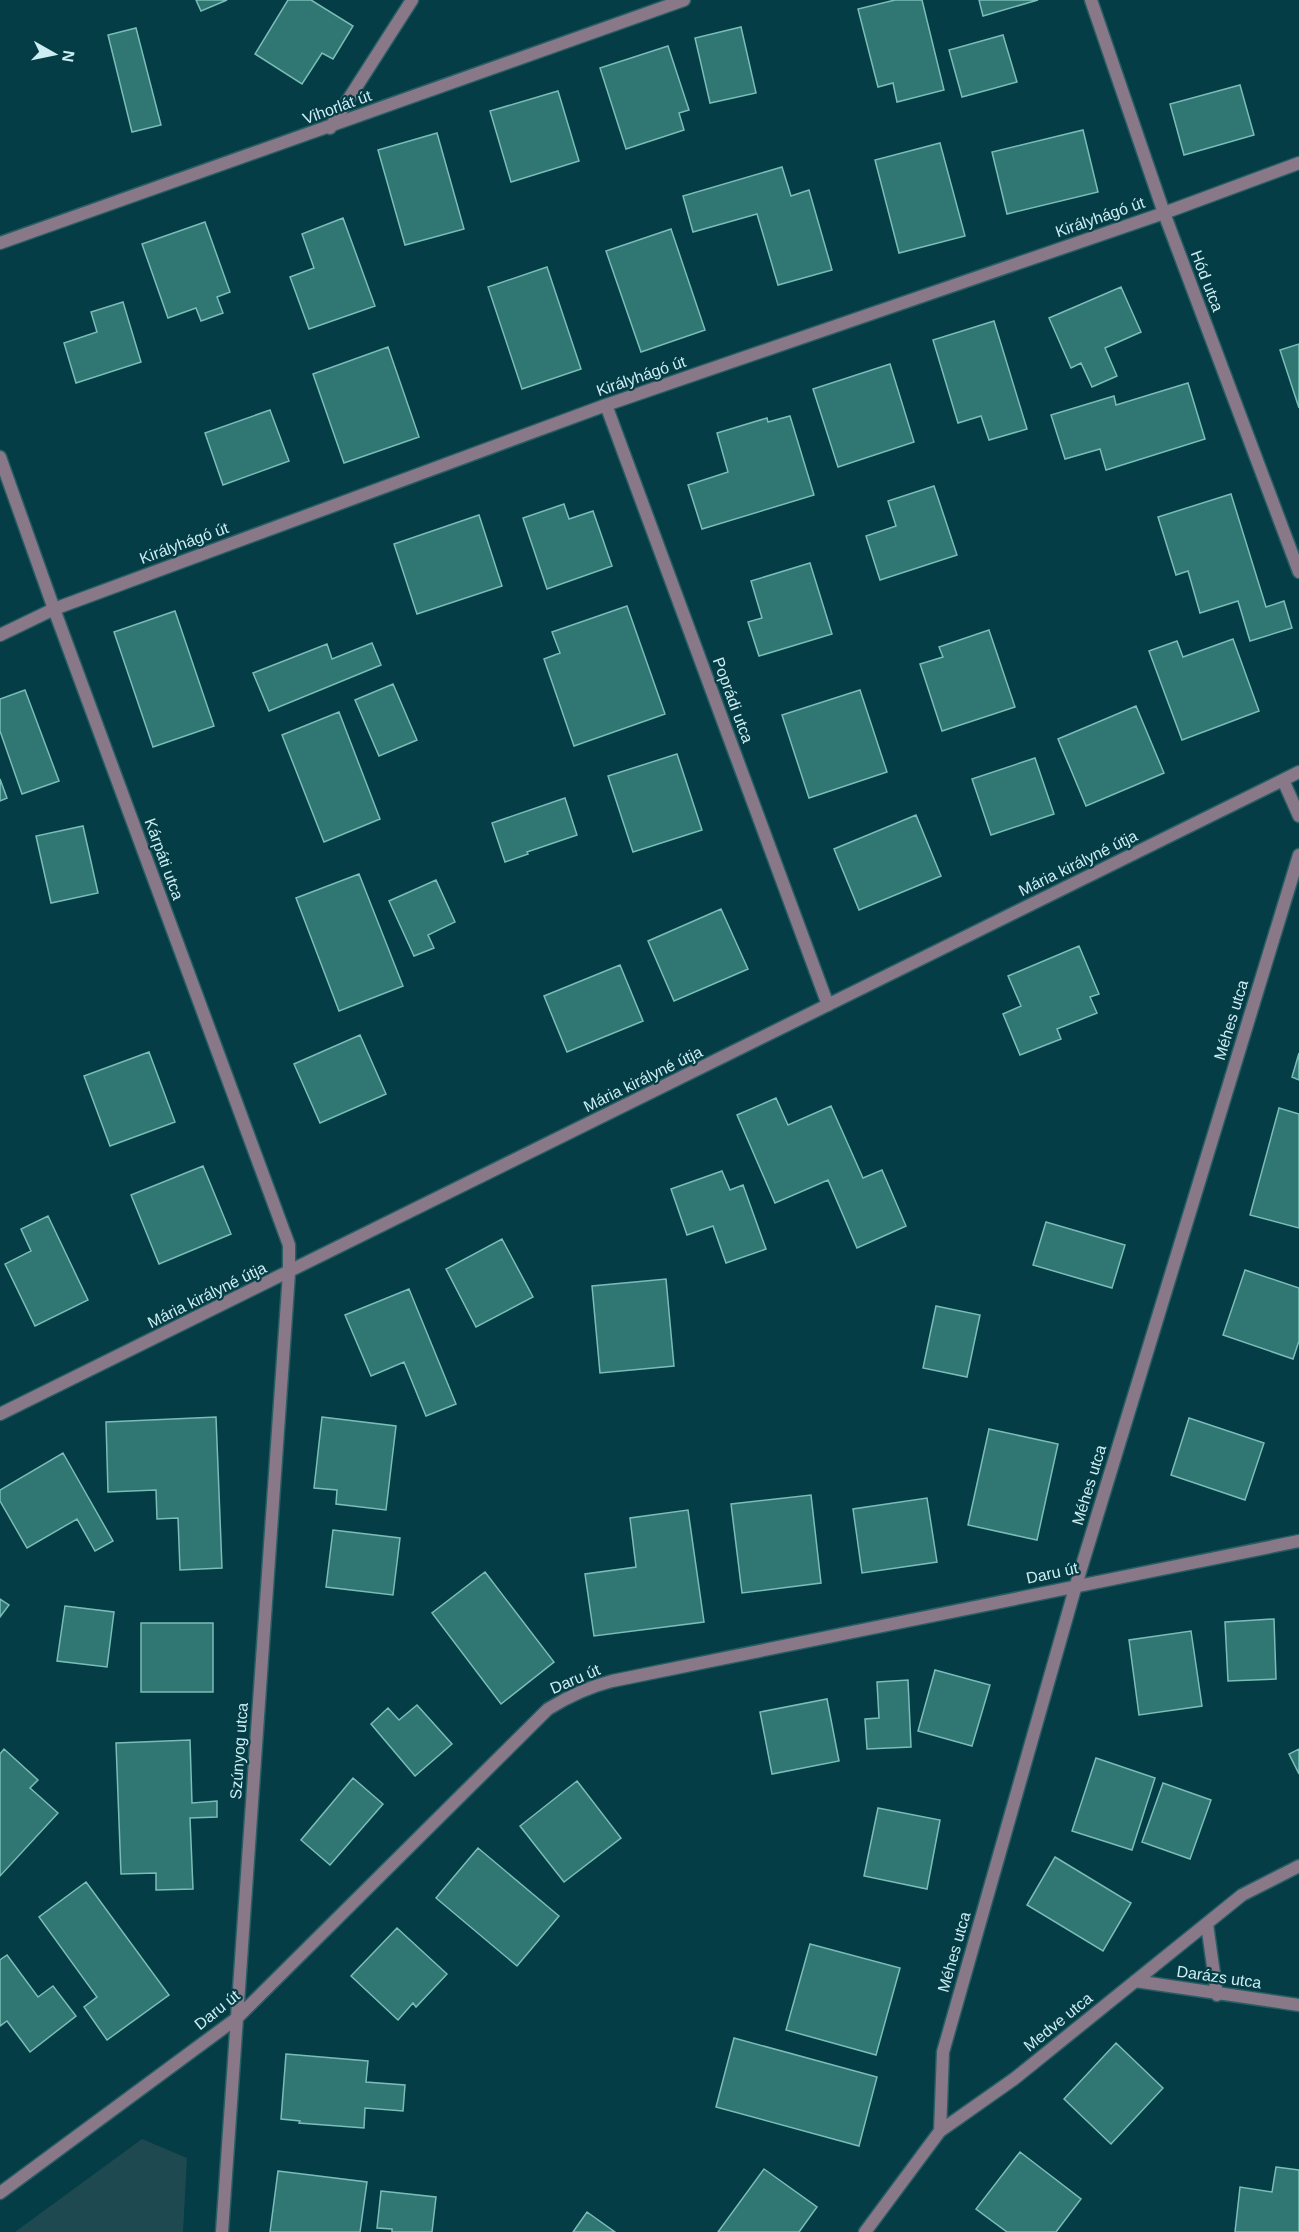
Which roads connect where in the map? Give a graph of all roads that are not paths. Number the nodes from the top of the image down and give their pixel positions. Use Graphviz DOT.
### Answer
graph roads {
  1 [pos="412,0"];
  2 [pos="684,0"];
  3 [pos="1091,0"];
  4 [pos="330,128"];
  5 [pos="1299,163"];
  6 [pos="1164,213"];
  7 [pos="0,243"];
  8 [pos="606,405"];
  9 [pos="0,457"];
  10 [pos="1299,572"];
  11 [pos="54,609"];
  12 [pos="0,635"];
  13 [pos="1299,772"];
  14 [pos="1283,780"];
  15 [pos="1299,816"];
  16 [pos="1299,855"];
  17 [pos="828,1005"];
  18 [pos="289,1273"];
  19 [pos="0,1414"];
  20 [pos="1299,1541"];
  21 [pos="1076,1585"];
  22 [pos="1299,1866"];
  23 [pos="1208,1924"];
  24 [pos="1135,1981"];
  25 [pos="1217,1995"];
  26 [pos="1299,2005"];
  27 [pos="237,2018"];
  28 [pos="939,2131"];
  29 [pos="0,2193"];
  30 [pos="222,2232"];
  31 [pos="865,2232"];
  1 -- 4 [label="street"];
  2 -- 4 [label="street, Vihorlát út"];
  3 -- 6 [label="street, Hód utca"];
  4 -- 7 [label="street, Vihorlát út"];
  5 -- 6 [label="street, Királyhágó út"];
  6 -- 8 [label="street, Királyhágó út"];
  6 -- 10 [label="street, Hód utca"];
  8 -- 11 [label="street, Királyhágó út"];
  8 -- 17 [label="street, Poprádi utca"];
  9 -- 11 [label="street, Kárpáti utca"];
  11 -- 12 [label="street, Királyhágó út"];
  11 -- 18 [label="street, Kárpáti utca"];
  13 -- 14 [label="street, Mária királyné útja"];
  14 -- 15 [label="street"];
  14 -- 17 [label="street, Mária királyné útja"];
  16 -- 21 [label="street, Méhes utca"];
  17 -- 18 [label="street, Mária királyné útja"];
  18 -- 19 [label="street, Mária királyné útja"];
  18 -- 27 [label="street, Szúnyog utca"];
  20 -- 21 [label="street, Daru út"];
  21 -- 27 [label="street, Daru út"];
  21 -- 28 [label="street, Méhes utca"];
  22 -- 23 [label="street, Medve utca"];
  23 -- 24 [label="street, Medve utca"];
  23 -- 25 [label="street"];
  24 -- 25 [label="street, Darázs utca"];
  24 -- 28 [label="street, Medve utca"];
  25 -- 26 [label="street, Darázs utca"];
  27 -- 29 [label="street, Daru út"];
  27 -- 30 [label="street, Szúnyog utca"];
  28 -- 31 [label="street, Medve utca"];
}
